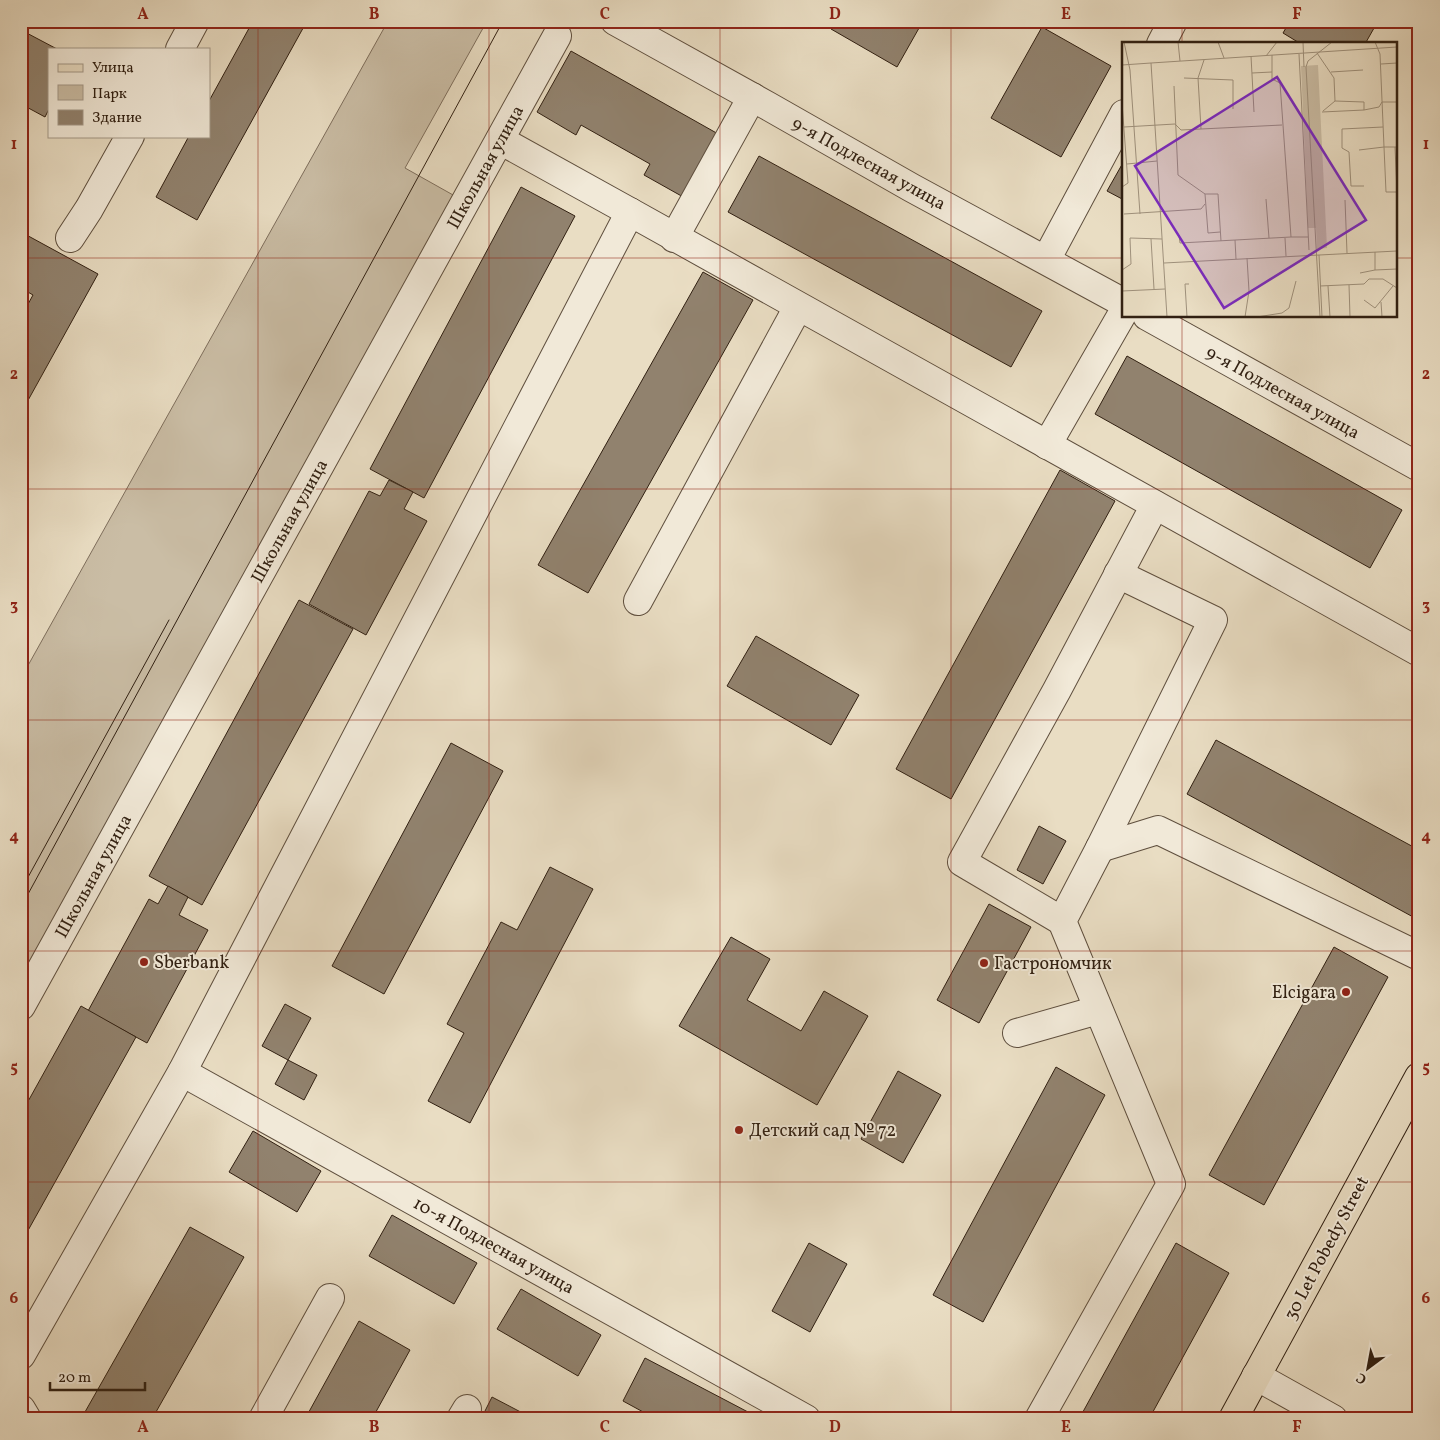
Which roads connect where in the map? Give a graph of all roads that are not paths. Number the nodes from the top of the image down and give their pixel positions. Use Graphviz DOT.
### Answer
graph roads {
  1 [pos="195,21"];
  2 [pos="615,21"];
  3 [pos="1173,21"];
  4 [pos="558,36"];
  5 [pos="1162,42"];
  6 [pos="181,48"];
  7 [pos="752,97"];
  8 [pos="1122,118"];
  9 [pos="129,138"];
  10 [pos="500,140"];
  11 [pos="630,212"];
  12 [pos="70,238"];
  13 [pos="674,238"];
  14 [pos="1046,260"];
  15 [pos="1122,302"];
  16 [pos="798,307"];
  17 [pos="1122,314"];
  18 [pos="1151,318"];
  19 [pos="1047,445"];
  20 [pos="1419,467"];
  21 [pos="1155,505"];
  22 [pos="1118,574"];
  23 [pos="638,601"];
  24 [pos="1419,652"];
  25 [pos="1100,848"];
  26 [pos="1062,921"];
  27 [pos="1419,956"];
  28 [pos="21,1006"];
  29 [pos="1098,1010"];
  30 [pos="1018,1034"];
  31 [pos="182,1072"];
  32 [pos="1419,1077"];
  33 [pos="330,1298"];
  34 [pos="21,1355"];
  35 [pos="1256,1376"];
  36 [pos="21,1409"];
  37 [pos="793,1416"];
  38 [pos="27,1419"];
  39 [pos="263,1419"];
  40 [pos="1039,1419"];
  41 [pos="1233,1419"];
  42 [pos="1333,1419"];
  1 -- 6 [label="street"];
  2 -- 7 [label="street, 9-я Подлесная улица"];
  3 -- 5 [label="street"];
  4 -- 10 [label="street, Школьная улица"];
  7 -- 13 [label="street"];
  7 -- 14 [label="street, 9-я Подлесная улица"];
  8 -- 14 [label="street"];
  9 -- 12 [label="street"];
  10 -- 11 [label="street"];
  10 -- 28 [label="street, Школьная улица"];
  11 -- 13 [label="street"];
  11 -- 31 [label="street"];
  13 -- 16 [label="street"];
  14 -- 15 [label="street, 9-я Подлесная улица"];
  16 -- 19 [label="street"];
  16 -- 23 [label="street"];
  17 -- 19 [label="street"];
  18 -- 20 [label="street, 9-я Подлесная улица"];
  19 -- 21 [label="street"];
  21 -- 22 [label="street"];
  21 -- 24 [label="street"];
  22 -- 25 [label="street"];
  22 -- 26 [label="street"];
  25 -- 26 [label="street"];
  25 -- 27 [label="street"];
  26 -- 29 [label="street"];
  29 -- 30 [label="street"];
  29 -- 40 [label="street"];
  31 -- 34 [label="street"];
  31 -- 37 [label="street, 10-я Подлесная улица"];
  32 -- 35 [label="main road, 30 Let Pobedy Street"];
  33 -- 39 [label="street"];
  35 -- 41 [label="main road, 30 Let Pobedy Street"];
  35 -- 42 [label="street"];
  36 -- 38 [label="street"];
}
